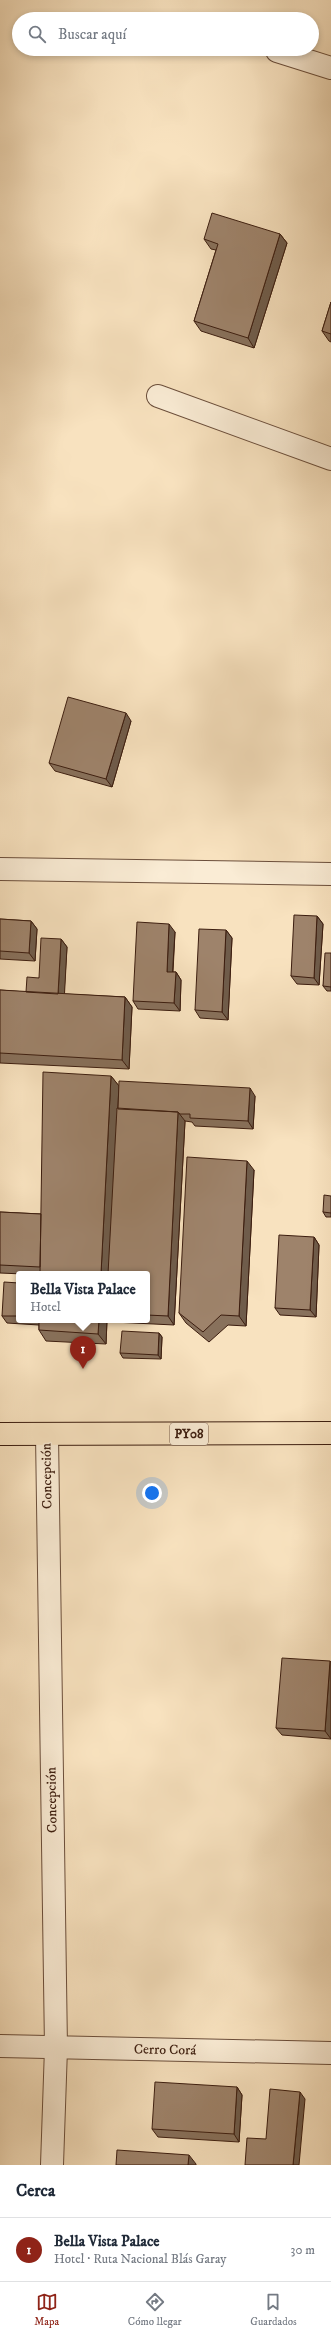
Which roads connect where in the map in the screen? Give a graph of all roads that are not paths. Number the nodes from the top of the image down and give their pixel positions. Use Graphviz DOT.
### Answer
graph roads {
  1 [pos="293,56"];
  2 [pos="331,68"];
  3 [pos="158,396"];
  4 [pos="331,459"];
  5 [pos="0,869"];
  6 [pos="331,874"];
  7 [pos="331,1433"];
  8 [pos="0,1434"];
  9 [pos="47,1435"];
  10 [pos="0,2046"];
  11 [pos="56,2048"];
  12 [pos="331,2053"];
  13 [pos="52,2165"];
  1 -- 2 [label="street"];
  3 -- 4 [label="street"];
  5 -- 6 [label="street"];
  7 -- 9 [label="highway, PY08"];
  8 -- 9 [label="highway, PY08"];
  9 -- 11 [label="street, Concepción"];
  10 -- 11 [label="street, Cerro Corá"];
  11 -- 12 [label="street, Cerro Corá"];
  11 -- 13 [label="street, Concepción"];
}
